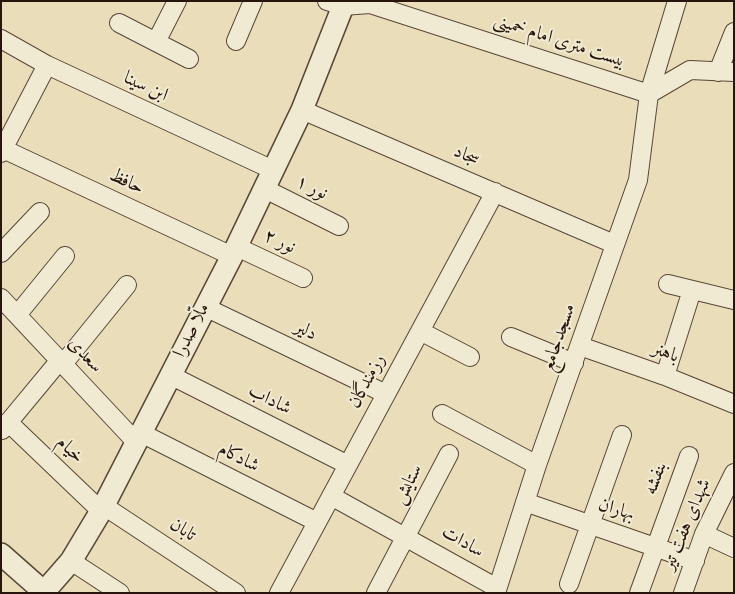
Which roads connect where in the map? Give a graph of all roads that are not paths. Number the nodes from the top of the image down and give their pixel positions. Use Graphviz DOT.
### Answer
graph roads {
  1 [pos="177,1"];
  2 [pos="253,1"];
  3 [pos="677,1"];
  4 [pos="368,2"];
  5 [pos="338,3"];
  6 [pos="119,23"];
  7 [pos="734,32"];
  8 [pos="1,39"];
  9 [pos="236,41"];
  10 [pos="156,42"];
  11 [pos="190,59"];
  12 [pos="47,65"];
  13 [pos="726,72"];
  14 [pos="648,94"];
  15 [pos="302,110"];
  16 [pos="2,150"];
  17 [pos="269,180"];
  18 [pos="495,192"];
  19 [pos="40,212"];
  20 [pos="339,226"];
  21 [pos="614,244"];
  22 [pos="235,252"];
  23 [pos="1,253"];
  24 [pos="64,256"];
  25 [pos="303,278"];
  26 [pos="668,284"];
  27 [pos="127,285"];
  28 [pos="692,290"];
  29 [pos="1,298"];
  30 [pos="734,300"];
  31 [pos="205,307"];
  32 [pos="17,315"];
  33 [pos="420,331"];
  34 [pos="511,338"];
  35 [pos="580,346"];
  36 [pos="470,357"];
  37 [pos="61,362"];
  38 [pos="574,363"];
  39 [pos="170,375"];
  40 [pos="665,376"];
  41 [pos="386,394"];
  42 [pos="734,404"];
  43 [pos="442,414"];
  44 [pos="5,426"];
  45 [pos="622,435"];
  46 [pos="138,438"];
  47 [pos="449,454"];
  48 [pos="688,456"];
  49 [pos="348,465"];
  50 [pos="537,465"];
  51 [pos="734,473"];
  52 [pos="331,496"];
  53 [pos="525,502"];
  54 [pos="102,508"];
  55 [pos="317,522"];
  56 [pos="591,526"];
  57 [pos="704,534"];
  58 [pos="406,536"];
  59 [pos="656,546"];
  60 [pos="734,548"];
  61 [pos="1,554"];
  62 [pos="71,561"];
  63 [pos="695,561"];
  64 [pos="568,584"];
  65 [pos="496,590"];
  66 [pos="44,593"];
  67 [pos="120,593"];
  68 [pos="236,593"];
  69 [pos="279,593"];
  70 [pos="376,593"];
  71 [pos="639,593"];
  72 [pos="683,593"];
  1 -- 10 [label="street"];
  2 -- 9 [label="street"];
  3 -- 14 [label="street, مسجدجامع"];
  4 -- 5 [label="street, بیست متری امام خمینی"];
  4 -- 14 [label="street, بیست متری امام خمینی"];
  5 -- 15 [label="street, ملّا صدرا"];
  6 -- 10 [label="street"];
  7 -- 13 [label="street"];
  8 -- 12 [label="street, ابن سینا"];
  10 -- 11 [label="street"];
  12 -- 16 [label="street"];
  12 -- 17 [label="street, ابن سینا"];
  13 -- 14 [label="street"];
  14 -- 21 [label="street, مسجدجامع"];
  15 -- 17 [label="street, ملّا صدرا"];
  15 -- 18 [label="street, سجاد"];
  16 -- 22 [label="street, حافظ"];
  17 -- 20 [label="street, نور ۱"];
  17 -- 22 [label="street, ملّا صدرا"];
  18 -- 21 [label="street, سجاد"];
  18 -- 33 [label="street, رزمندگان"];
  19 -- 23 [label="street"];
  21 -- 35 [label="street, مسجدجامع"];
  22 -- 25 [label="street, نور ۲"];
  22 -- 31 [label="street, ملّا صدرا"];
  24 -- 32 [label="street"];
  26 -- 28 [label="street"];
  27 -- 37 [label="street"];
  28 -- 30 [label="street"];
  28 -- 40 [label="street"];
  29 -- 32 [label="street, سعدی"];
  31 -- 39 [label="street, ملّا صدرا"];
  31 -- 41 [label="street, دلیر"];
  32 -- 37 [label="street, سعدی"];
  33 -- 36 [label="street"];
  33 -- 41 [label="street, رزمندگان"];
  34 -- 38 [label="street"];
  35 -- 38 [label="street, مسجدجامع"];
  35 -- 40 [label="street, باهنر"];
  37 -- 44 [label="street"];
  37 -- 46 [label="street, سعدی"];
  38 -- 50 [label="street, مسجدجامع"];
  39 -- 46 [label="street, ملّا صدرا"];
  39 -- 49 [label="street, شاداب"];
  40 -- 42 [label="street, باهنر"];
  41 -- 49 [label="street, رزمندگان"];
  43 -- 50 [label="street"];
  44 -- 54 [label="street, خیام"];
  45 -- 56 [label="street"];
  46 -- 54 [label="street, ملّا صدرا"];
  46 -- 55 [label="street, شادکام"];
  47 -- 58 [label="street, ستایش"];
  48 -- 59 [label="street, بنفشه"];
  49 -- 52 [label="street, رزمندگان"];
  50 -- 53 [label="street, مسجدجامع"];
  51 -- 57 [label="street, شهدای هفت تیر"];
  52 -- 55 [label="street, رزمندگان"];
  52 -- 58 [label="street, سادات"];
  53 -- 56 [label="street, بهاران"];
  53 -- 65 [label="street, مسجدجامع"];
  54 -- 62 [label="street, ملّا صدرا"];
  54 -- 68 [label="street, تابان"];
  55 -- 69 [label="street, رزمندگان"];
  56 -- 59 [label="street, بهاران"];
  56 -- 64 [label="street"];
  57 -- 60 [label="street"];
  57 -- 63 [label="street, شهدای هفت تیر"];
  58 -- 65 [label="street, سادات"];
  58 -- 70 [label="street, ستایش"];
  59 -- 63 [label="street, بهاران"];
  59 -- 71 [label="street, بنفشه"];
  61 -- 66 [label="street, ملّا صدرا"];
  62 -- 66 [label="street, ملّا صدرا"];
  62 -- 67 [label="street"];
  63 -- 72 [label="street, شهدای هفت تیر"];
}
